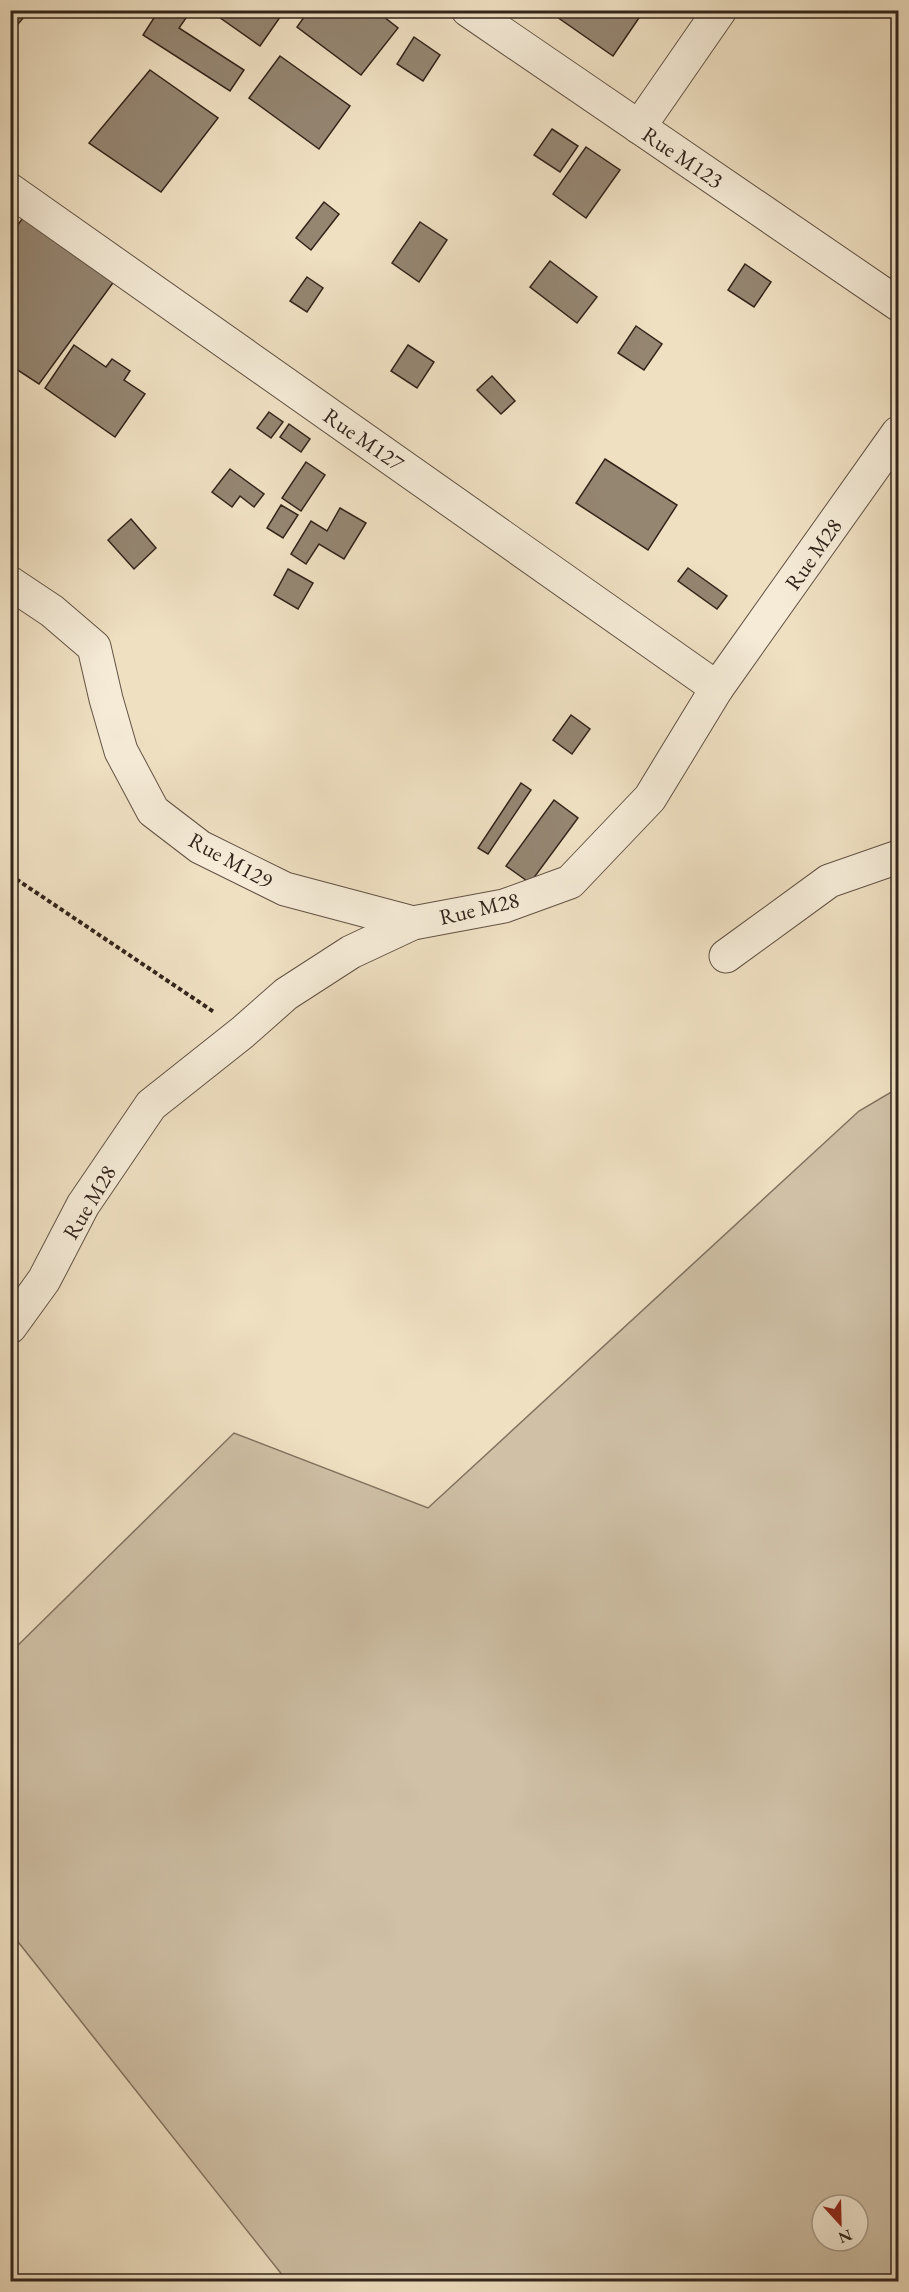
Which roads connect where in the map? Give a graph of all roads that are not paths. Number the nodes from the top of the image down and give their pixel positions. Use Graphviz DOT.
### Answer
graph roads {
  1 [pos="468,10"];
  2 [pos="720,10"];
  3 [pos="639,127"];
  4 [pos="10,190"];
  5 [pos="898,304"];
  6 [pos="898,434"];
  7 [pos="10,583"];
  8 [pos="717,688"];
  9 [pos="898,857"];
  10 [pos="413,923"];
  11 [pos="726,956"];
  12 [pos="10,1327"];
  1 -- 3 [label="street, Rue M123"];
  2 -- 3 [label="street"];
  3 -- 5 [label="street, Rue M123"];
  4 -- 8 [label="street, Rue M127"];
  6 -- 8 [label="street, Rue M28"];
  7 -- 10 [label="street, Rue M129"];
  8 -- 10 [label="street, Rue M28"];
  9 -- 11 [label="street"];
  10 -- 12 [label="street, Rue M28"];
}
